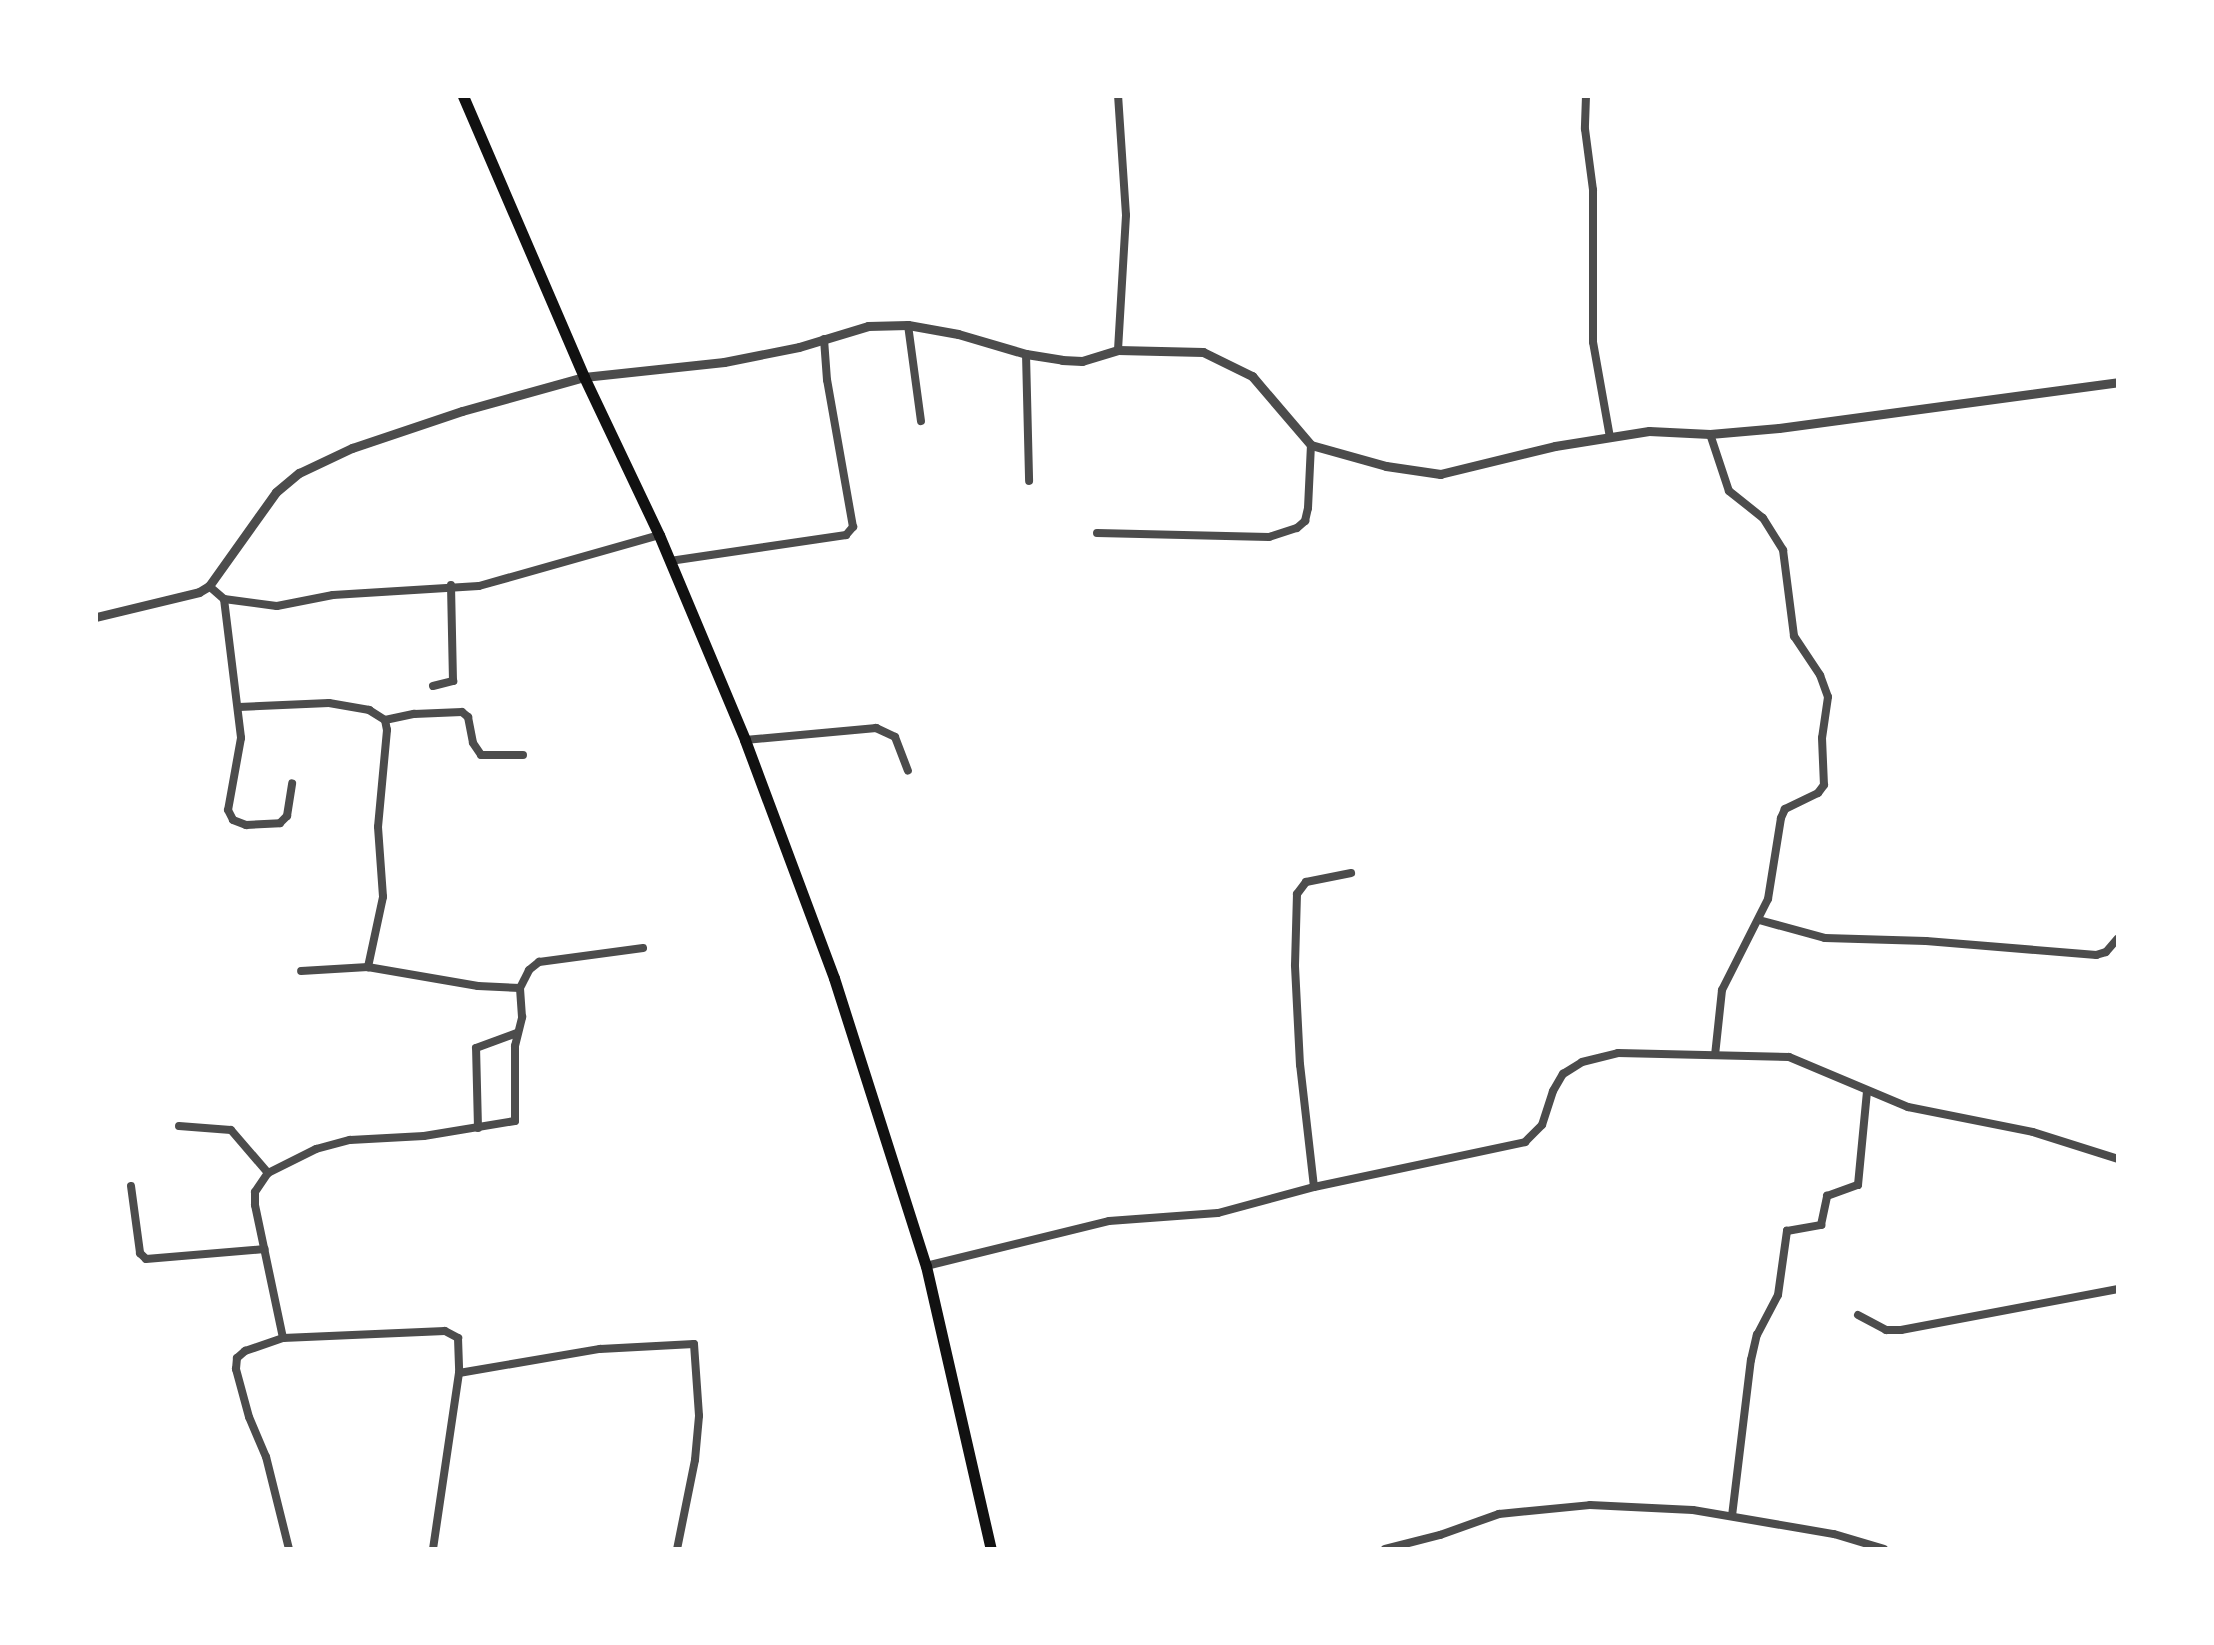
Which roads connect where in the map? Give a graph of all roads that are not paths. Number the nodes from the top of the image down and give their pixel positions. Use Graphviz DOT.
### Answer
graph roads {
  1 [pos="463,96"];
  2 [pos="1118,96"];
  3 [pos="1586,96"];
  4 [pos="908,325"];
  5 [pos="824,339"];
  6 [pos="1118,350"];
  7 [pos="1026,354"];
  8 [pos="584,377"];
  9 [pos="2118,382"];
  10 [pos="921,421"];
  11 [pos="1710,434"];
  12 [pos="1610,437"];
  13 [pos="1311,445"];
  14 [pos="1029,481"];
  15 [pos="1097,533"];
  16 [pos="659,535"];
  17 [pos="670,561"];
  18 [pos="451,585"];
  19 [pos="209,586"];
  20 [pos="224,599"];
  21 [pos="96,617"];
  22 [pos="433,686"];
  23 [pos="239,707"];
  24 [pos="385,720"];
  25 [pos="745,740"];
  26 [pos="523,755"];
  27 [pos="908,771"];
  28 [pos="292,783"];
  29 [pos="1351,873"];
  30 [pos="1759,920"];
  31 [pos="2118,938"];
  32 [pos="643,948"];
  33 [pos="368,967"];
  34 [pos="301,971"];
  35 [pos="520,988"];
  36 [pos="517,1033"];
  37 [pos="1715,1055"];
  38 [pos="1867,1091"];
  39 [pos="179,1126"];
  40 [pos="478,1128"];
  41 [pos="2118,1159"];
  42 [pos="268,1173"];
  43 [pos="131,1186"];
  44 [pos="1314,1187"];
  45 [pos="265,1249"];
  46 [pos="926,1266"];
  47 [pos="2118,1289"];
  48 [pos="1858,1315"];
  49 [pos="283,1338"];
  50 [pos="459,1373"];
  51 [pos="1732,1516"];
  52 [pos="289,1549"];
  53 [pos="433,1549"];
  54 [pos="677,1549"];
  55 [pos="991,1549"];
  56 [pos="1385,1549"];
  57 [pos="1884,1549"];
  1 -- 8 [label="main road"];
  2 -- 6 [label="street"];
  3 -- 12 [label="street"];
  4 -- 5 [label="street"];
  4 -- 7 [label="street"];
  4 -- 10 [label="street"];
  5 -- 8 [label="street"];
  5 -- 17 [label="street"];
  6 -- 7 [label="street"];
  6 -- 13 [label="street"];
  7 -- 14 [label="street"];
  8 -- 16 [label="main road"];
  8 -- 19 [label="street"];
  9 -- 11 [label="street"];
  11 -- 12 [label="street"];
  11 -- 30 [label="street"];
  12 -- 13 [label="street"];
  13 -- 15 [label="street"];
  16 -- 17 [label="main road"];
  16 -- 18 [label="street"];
  17 -- 25 [label="main road"];
  18 -- 20 [label="street"];
  18 -- 22 [label="street"];
  19 -- 20 [label="street"];
  19 -- 21 [label="street"];
  20 -- 23 [label="street"];
  23 -- 24 [label="street"];
  23 -- 28 [label="street"];
  24 -- 26 [label="street"];
  24 -- 33 [label="street"];
  25 -- 27 [label="street"];
  25 -- 46 [label="main road"];
  29 -- 44 [label="street"];
  30 -- 31 [label="street"];
  30 -- 37 [label="street"];
  32 -- 35 [label="street"];
  33 -- 34 [label="street"];
  33 -- 35 [label="street"];
  35 -- 36 [label="street"];
  36 -- 40 [label="street"];
  36 -- 40 [label="street"];
  37 -- 38 [label="street"];
  37 -- 44 [label="street"];
  38 -- 41 [label="street"];
  38 -- 51 [label="street"];
  39 -- 42 [label="street"];
  40 -- 42 [label="street"];
  42 -- 45 [label="street"];
  43 -- 45 [label="street"];
  44 -- 46 [label="street"];
  45 -- 49 [label="street"];
  46 -- 55 [label="main road"];
  47 -- 48 [label="street"];
  49 -- 50 [label="street"];
  49 -- 52 [label="street"];
  50 -- 53 [label="street"];
  50 -- 54 [label="street"];
  51 -- 56 [label="street"];
  51 -- 57 [label="street"];
}
